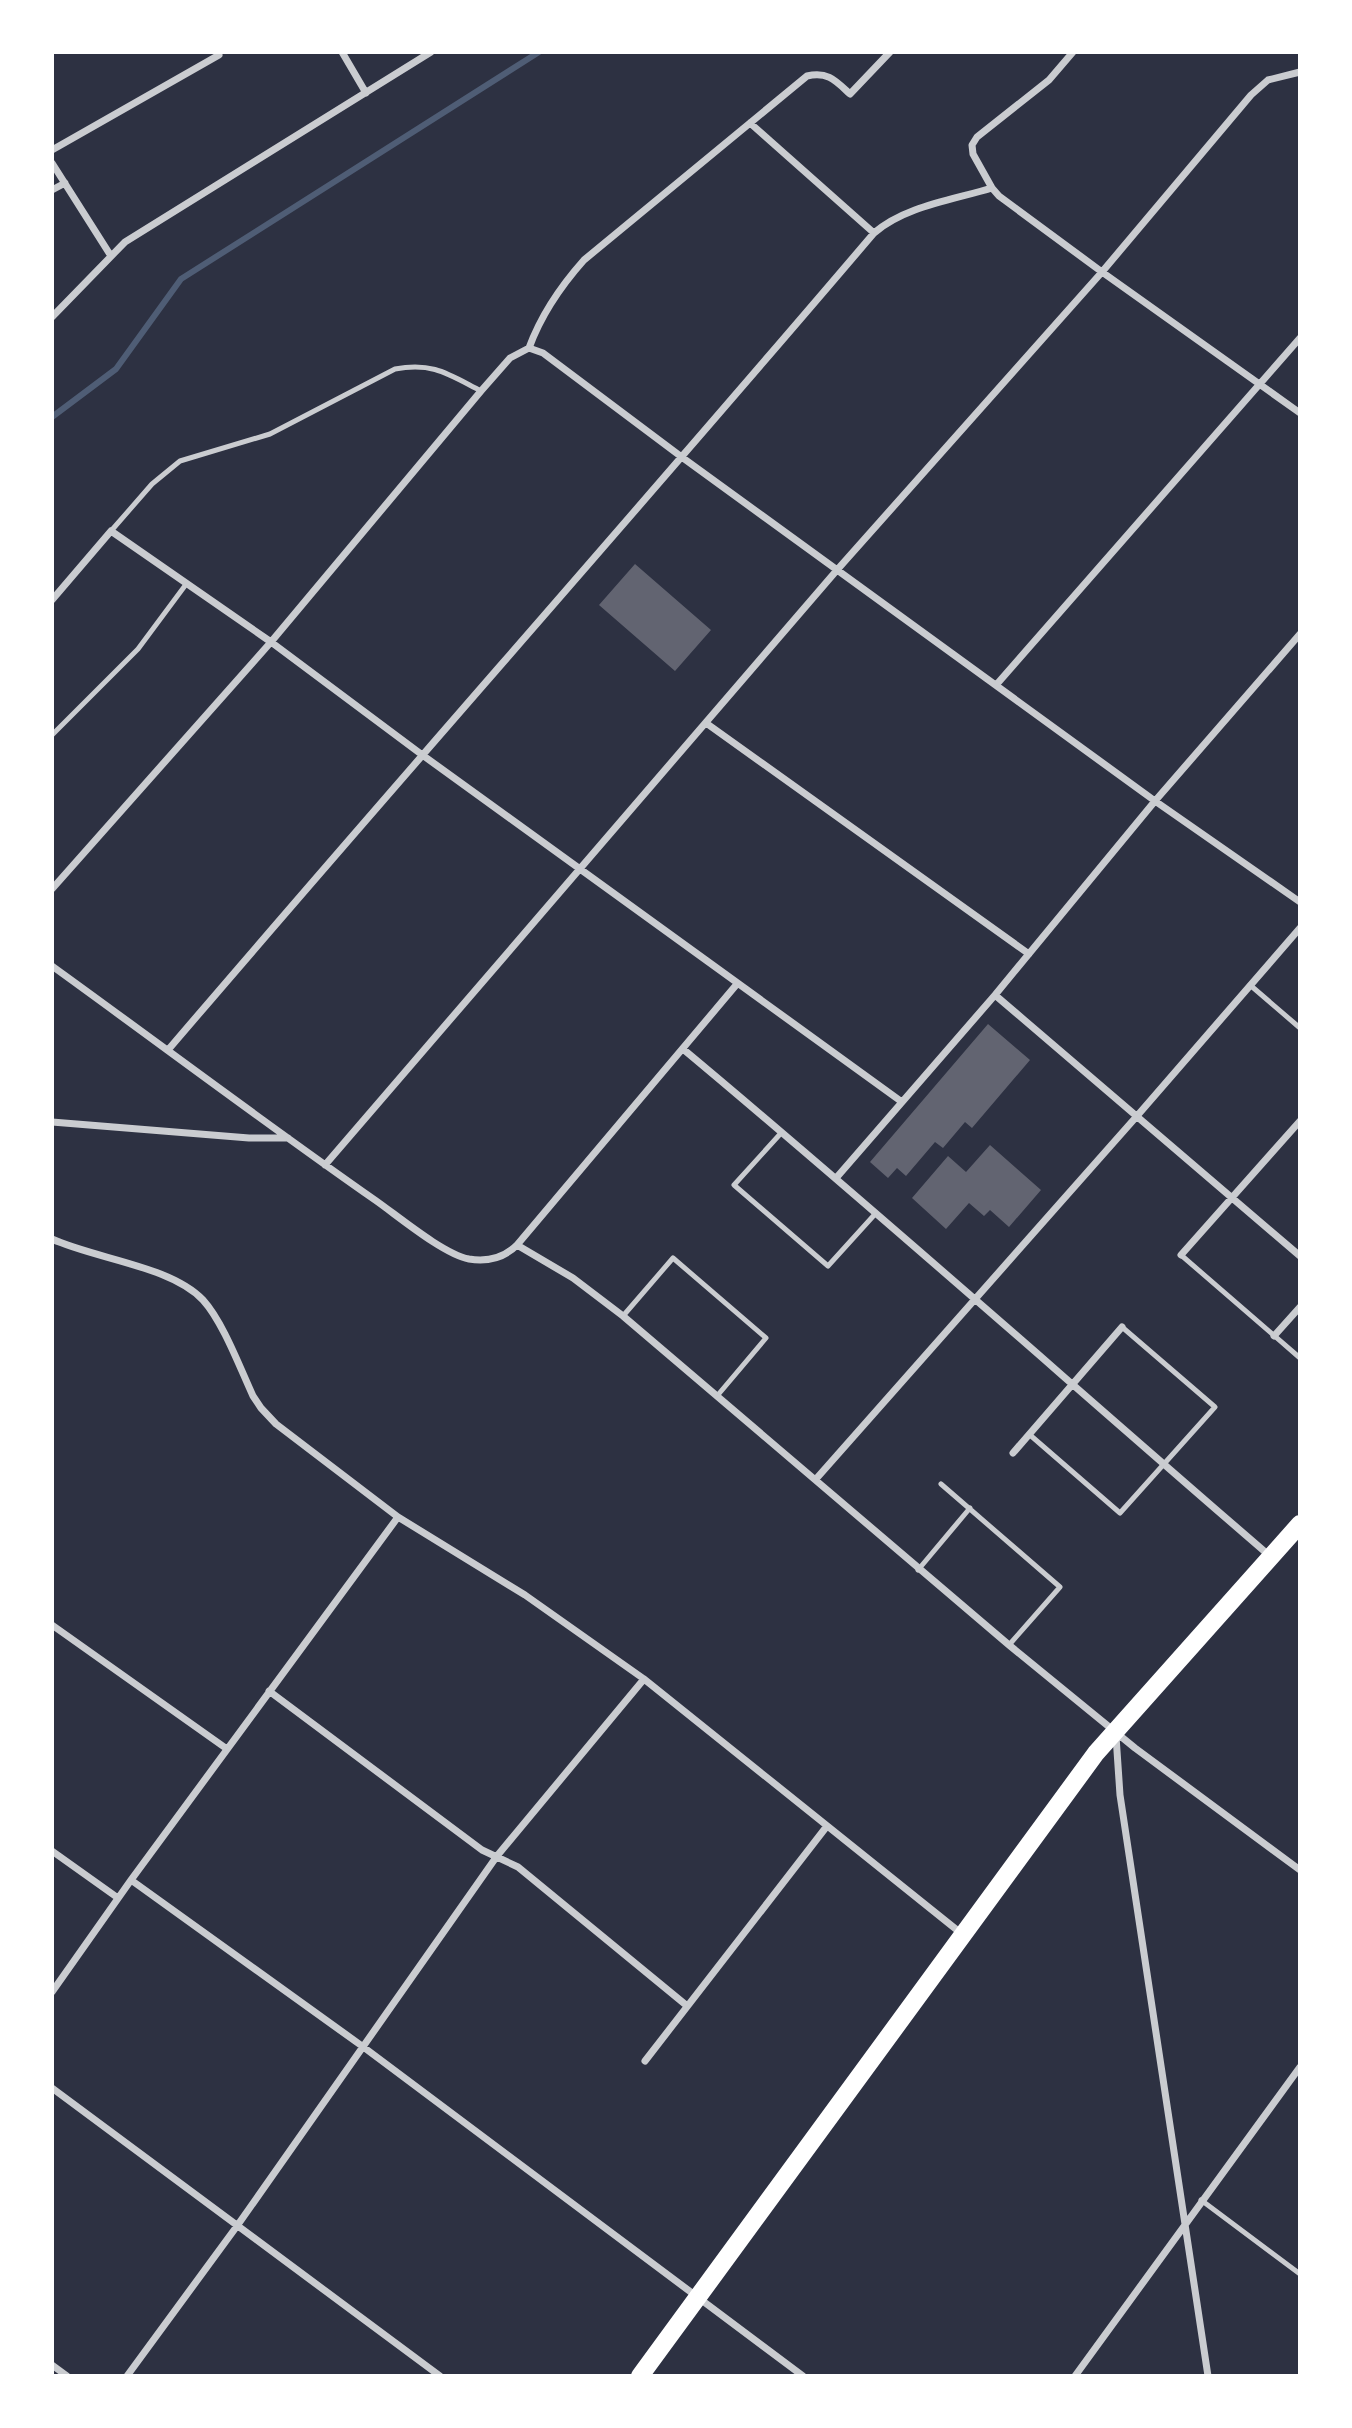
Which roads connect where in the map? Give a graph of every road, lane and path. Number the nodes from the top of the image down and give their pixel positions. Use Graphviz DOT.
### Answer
graph roads {
  1 [pos="342,52"];
  2 [pos="431,52"];
  3 [pos="890,52"];
  4 [pos="1073,52"];
  5 [pos="219,55"];
  6 [pos="1300,72"];
  7 [pos="366,93"];
  8 [pos="750,123"];
  9 [pos="52,150"];
  10 [pos="52,163"];
  11 [pos="65,183"];
  12 [pos="992,188"];
  13 [pos="52,190"];
  14 [pos="874,233"];
  15 [pos="111,256"];
  16 [pos="1102,272"];
  17 [pos="52,317"];
  18 [pos="1300,338"];
  19 [pos="530,348"];
  20 [pos="1259,384"];
  21 [pos="481,391"];
  22 [pos="1300,413"];
  23 [pos="682,458"];
  24 [pos="111,531"];
  25 [pos="837,570"];
  26 [pos="187,583"];
  27 [pos="52,600"];
  28 [pos="1300,634"];
  29 [pos="271,642"];
  30 [pos="996,684"];
  31 [pos="706,723"];
  32 [pos="52,735"];
  33 [pos="421,754"];
  34 [pos="1155,801"];
  35 [pos="580,869"];
  36 [pos="52,889"];
  37 [pos="1300,902"];
  38 [pos="1300,928"];
  39 [pos="1029,954"];
  40 [pos="52,966"];
  41 [pos="737,984"];
  42 [pos="1250,985"];
  43 [pos="995,995"];
  44 [pos="1300,1028"];
  45 [pos="683,1049"];
  46 [pos="167,1050"];
  47 [pos="902,1102"];
  48 [pos="1137,1116"];
  49 [pos="1300,1121"];
  50 [pos="52,1122"];
  51 [pos="783,1132"];
  52 [pos="289,1138"];
  53 [pos="325,1165"];
  54 [pos="837,1177"];
  55 [pos="1232,1198"];
  56 [pos="876,1213"];
  57 [pos="52,1239"];
  58 [pos="517,1245"];
  59 [pos="1181,1255"];
  60 [pos="1300,1255"];
  61 [pos="974,1300"];
  62 [pos="1300,1307"];
  63 [pos="623,1316"];
  64 [pos="1122,1327"];
  65 [pos="1274,1336"];
  66 [pos="1300,1358"];
  67 [pos="1073,1385"];
  68 [pos="718,1396"];
  69 [pos="1030,1435"];
  70 [pos="1013,1453"];
  71 [pos="1165,1465"];
  72 [pos="816,1479"];
  73 [pos="941,1484"];
  74 [pos="970,1508"];
  75 [pos="398,1517"];
  76 [pos="1300,1524"];
  77 [pos="1270,1557"];
  78 [pos="918,1570"];
  79 [pos="52,1625"];
  80 [pos="1009,1646"];
  81 [pos="644,1679"];
  82 [pos="269,1691"];
  83 [pos="1116,1731"];
  84 [pos="227,1749"];
  85 [pos="827,1826"];
  86 [pos="52,1851"];
  87 [pos="497,1856"];
  88 [pos="1300,1870"];
  89 [pos="131,1880"];
  90 [pos="118,1898"];
  91 [pos="962,1934"];
  92 [pos="52,1992"];
  93 [pos="686,2005"];
  94 [pos="362,2046"];
  95 [pos="645,2061"];
  96 [pos="1300,2067"];
  97 [pos="52,2088"];
  98 [pos="1201,2200"];
  99 [pos="1184,2225"];
  100 [pos="237,2226"];
  101 [pos="1300,2274"];
  102 [pos="697,2296"];
  103 [pos="52,2365"];
  104 [pos="67,2375"];
  105 [pos="127,2375"];
  106 [pos="440,2375"];
  107 [pos="640,2375"];
  108 [pos="803,2375"];
  109 [pos="1075,2375"];
  110 [pos="1208,2375"];
  1 -- 7 [label="street"];
  2 -- 7 [label="street"];
  3 -- 8 [label="street"];
  4 -- 12 [label="street"];
  5 -- 9 [label="street"];
  6 -- 16 [label="street"];
  7 -- 15 [label="street"];
  8 -- 14 [label="street"];
  8 -- 19 [label="street"];
  10 -- 11 [label="street"];
  11 -- 13 [label="street"];
  11 -- 15 [label="street"];
  12 -- 14 [label="street"];
  12 -- 16 [label="street"];
  14 -- 23 [label="street"];
  15 -- 17 [label="street"];
  16 -- 20 [label="street"];
  16 -- 25 [label="street"];
  18 -- 20 [label="street"];
  19 -- 21 [label="street"];
  19 -- 23 [label="street"];
  20 -- 22 [label="street"];
  20 -- 30 [label="street"];
  21 -- 24 [label="lane"];
  21 -- 29 [label="street"];
  23 -- 25 [label="street"];
  23 -- 33 [label="street"];
  24 -- 26 [label="street"];
  24 -- 27 [label="street"];
  25 -- 30 [label="street"];
  25 -- 31 [label="street"];
  26 -- 29 [label="street"];
  26 -- 32 [label="lane"];
  28 -- 34 [label="street"];
  29 -- 33 [label="street"];
  29 -- 36 [label="street"];
  30 -- 34 [label="street"];
  31 -- 35 [label="street"];
  31 -- 39 [label="street"];
  33 -- 35 [label="street"];
  33 -- 46 [label="street"];
  34 -- 37 [label="street"];
  34 -- 39 [label="street"];
  35 -- 41 [label="street"];
  35 -- 53 [label="street"];
  38 -- 42 [label="street"];
  39 -- 43 [label="street"];
  40 -- 46 [label="street"];
  41 -- 45 [label="street"];
  41 -- 47 [label="street"];
  42 -- 44 [label="lane"];
  42 -- 48 [label="street"];
  43 -- 47 [label="street"];
  43 -- 48 [label="street"];
  45 -- 51 [label="street"];
  45 -- 58 [label="street"];
  46 -- 52 [label="street"];
  47 -- 54 [label="street"];
  48 -- 55 [label="street"];
  48 -- 61 [label="street"];
  49 -- 55 [label="street"];
  50 -- 52 [label="street"];
  51 -- 54 [label="street"];
  51 -- 56 [label="lane"];
  52 -- 53 [label="street"];
  53 -- 58 [label="street"];
  54 -- 56 [label="street"];
  55 -- 59 [label="street"];
  55 -- 60 [label="street"];
  56 -- 61 [label="street"];
  57 -- 75 [label="street"];
  58 -- 63 [label="street"];
  59 -- 65 [label="lane"];
  61 -- 67 [label="street"];
  61 -- 72 [label="street"];
  62 -- 65 [label="street"];
  63 -- 68 [label="street"];
  63 -- 68 [label="lane"];
  64 -- 67 [label="street"];
  64 -- 71 [label="lane"];
  65 -- 66 [label="lane"];
  67 -- 69 [label="street"];
  67 -- 71 [label="street"];
  68 -- 72 [label="street"];
  69 -- 70 [label="street"];
  69 -- 71 [label="lane"];
  71 -- 77 [label="street"];
  72 -- 78 [label="street"];
  73 -- 74 [label="lane"];
  74 -- 78 [label="lane"];
  74 -- 80 [label="lane"];
  75 -- 81 [label="street"];
  75 -- 82 [label="street"];
  76 -- 77 [label="main road"];
  77 -- 83 [label="main road"];
  78 -- 80 [label="street"];
  79 -- 84 [label="street"];
  80 -- 83 [label="street"];
  81 -- 85 [label="street"];
  81 -- 87 [label="street"];
  82 -- 84 [label="street"];
  82 -- 87 [label="street"];
  83 -- 88 [label="street"];
  83 -- 91 [label="main road"];
  83 -- 99 [label="street"];
  84 -- 89 [label="street"];
  85 -- 91 [label="street"];
  85 -- 93 [label="street"];
  86 -- 90 [label="street"];
  87 -- 93 [label="street"];
  87 -- 94 [label="street"];
  89 -- 90 [label="street"];
  89 -- 94 [label="street"];
  90 -- 92 [label="street"];
  91 -- 102 [label="main road"];
  93 -- 95 [label="street"];
  94 -- 100 [label="street"];
  94 -- 102 [label="street"];
  96 -- 98 [label="street"];
  97 -- 100 [label="street"];
  98 -- 99 [label="street"];
  98 -- 101 [label="lane"];
  99 -- 109 [label="street"];
  99 -- 110 [label="street"];
  100 -- 105 [label="street"];
  100 -- 106 [label="street"];
  102 -- 107 [label="main road"];
  102 -- 108 [label="street"];
  103 -- 104 [label="street"];
}
